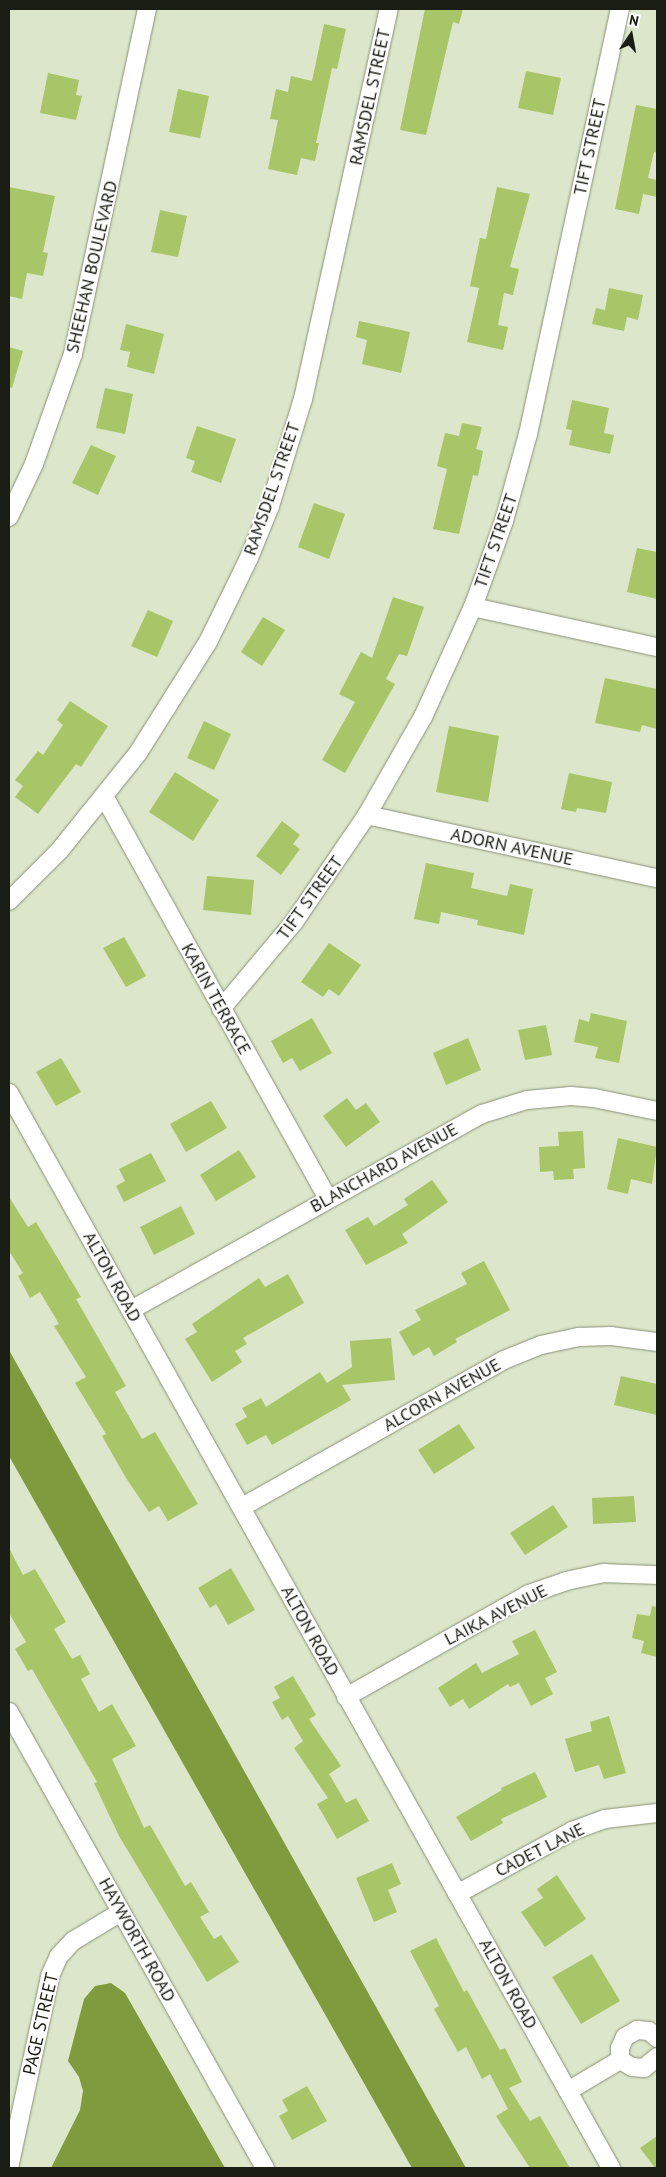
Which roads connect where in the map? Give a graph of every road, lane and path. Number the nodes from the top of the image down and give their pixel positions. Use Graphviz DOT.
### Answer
graph roads {
  1 [pos="148,9"];
  2 [pos="389,9"];
  3 [pos="620,9"];
  4 [pos="9,517"];
  5 [pos="473,607"];
  6 [pos="657,647"];
  7 [pos="105,798"];
  8 [pos="368,816"];
  9 [pos="657,878"];
  10 [pos="9,902"];
  11 [pos="221,1009"];
  12 [pos="9,1093"];
  13 [pos="657,1111"];
  14 [pos="328,1199"];
  15 [pos="131,1310"];
  16 [pos="657,1342"];
  17 [pos="242,1507"];
  18 [pos="657,1575"];
  19 [pos="346,1697"];
  20 [pos="9,1712"];
  21 [pos="657,1813"];
  22 [pos="457,1894"];
  23 [pos="121,1912"];
  24 [pos="657,2038"];
  25 [pos="657,2057"];
  26 [pos="620,2060"];
  27 [pos="568,2091"];
  28 [pos="10,2168"];
  29 [pos="265,2168"];
  30 [pos="611,2168"];
  1 -- 4 [label="street, SHEEHAN BOULEVARD"];
  2 -- 7 [label="street, RAMSDEL STREET"];
  3 -- 5 [label="street, TIFT STREET"];
  5 -- 6 [label="street"];
  5 -- 8 [label="street, TIFT STREET"];
  7 -- 10 [label="street, RAMSDEL STREET"];
  7 -- 11 [label="street, KARIN TERRACE"];
  8 -- 9 [label="street, ADORN AVENUE"];
  8 -- 11 [label="street, TIFT STREET"];
  11 -- 14 [label="street, KARIN TERRACE"];
  12 -- 15 [label="street, ALTON ROAD"];
  13 -- 14 [label="street, BLANCHARD AVENUE"];
  14 -- 15 [label="street, BLANCHARD AVENUE"];
  15 -- 17 [label="street, ALTON ROAD"];
  16 -- 17 [label="street, ALCORN AVENUE"];
  17 -- 19 [label="street, ALTON ROAD"];
  18 -- 19 [label="street, LAIKA AVENUE"];
  19 -- 22 [label="street, ALTON ROAD"];
  20 -- 23 [label="street, HAYWORTH ROAD"];
  21 -- 22 [label="street, CADET LANE"];
  22 -- 27 [label="street, ALTON ROAD"];
  23 -- 28 [label="street, PAGE STREET"];
  23 -- 29 [label="street, HAYWORTH ROAD"];
  24 -- 26 [label="street"];
  25 -- 26 [label="street"];
  26 -- 27 [label="street"];
  27 -- 30 [label="street, ALTON ROAD"];
}
